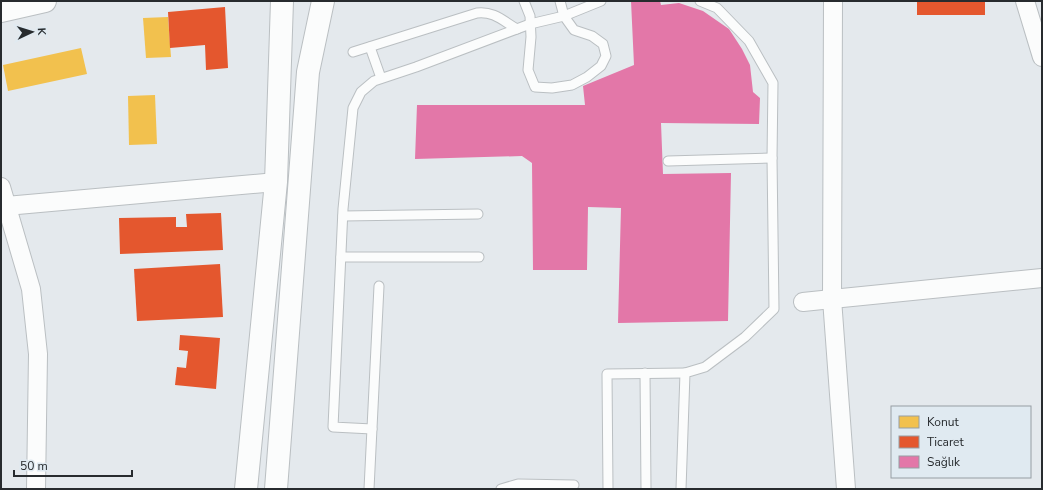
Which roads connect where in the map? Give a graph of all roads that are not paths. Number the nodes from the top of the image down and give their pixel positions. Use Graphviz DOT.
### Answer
graph roads {
  1 [pos="45,1"];
  2 [pos="282,1"];
  3 [pos="323,1"];
  4 [pos="524,1"];
  5 [pos="560,1"];
  6 [pos="601,1"];
  7 [pos="700,1"];
  8 [pos="833,1"];
  9 [pos="1025,1"];
  10 [pos="1,11"];
  11 [pos="564,16"];
  12 [pos="530,24"];
  13 [pos="517,29"];
  14 [pos="370,47"];
  15 [pos="353,52"];
  16 [pos="1042,57"];
  17 [pos="381,78"];
  18 [pos="772,158"];
  19 [pos="668,161"];
  20 [pos="276,182"];
  21 [pos="1,187"];
  22 [pos="6,206"];
  23 [pos="478,214"];
  24 [pos="343,216"];
  25 [pos="341,257"];
  26 [pos="479,257"];
  27 [pos="1042,278"];
  28 [pos="379,286"];
  29 [pos="832,299"];
  30 [pos="802,302"];
  31 [pos="645,373"];
  32 [pos="685,373"];
  33 [pos="372,429"];
  34 [pos="574,485"];
  35 [pos="36,489"];
  36 [pos="246,489"];
  37 [pos="276,489"];
  38 [pos="369,489"];
  39 [pos="501,489"];
  40 [pos="608,489"];
  41 [pos="646,489"];
  42 [pos="681,489"];
  43 [pos="846,489"];
  1 -- 10 [label="main road"];
  2 -- 20 [label="main road"];
  3 -- 37 [label="main road"];
  4 -- 12 [label="lane"];
  5 -- 11 [label="lane"];
  6 -- 11 [label="lane"];
  7 -- 18 [label="lane"];
  8 -- 29 [label="street"];
  9 -- 16 [label="street"];
  11 -- 12 [label="lane"];
  11 -- 12 [label="lane"];
  12 -- 13 [label="lane"];
  13 -- 14 [label="lane"];
  13 -- 17 [label="lane"];
  14 -- 15 [label="lane"];
  14 -- 17 [label="lane"];
  17 -- 24 [label="lane"];
  18 -- 19 [label="lane"];
  18 -- 32 [label="lane"];
  20 -- 22 [label="street"];
  20 -- 36 [label="main road"];
  21 -- 22 [label="street"];
  22 -- 35 [label="street"];
  23 -- 24 [label="lane"];
  24 -- 25 [label="lane"];
  25 -- 26 [label="lane"];
  25 -- 33 [label="lane"];
  27 -- 29 [label="street"];
  28 -- 33 [label="lane"];
  29 -- 30 [label="street"];
  29 -- 43 [label="street"];
  31 -- 32 [label="lane"];
  31 -- 40 [label="lane"];
  31 -- 41 [label="lane"];
  32 -- 42 [label="lane"];
  33 -- 38 [label="lane"];
  34 -- 39 [label="lane"];
}
